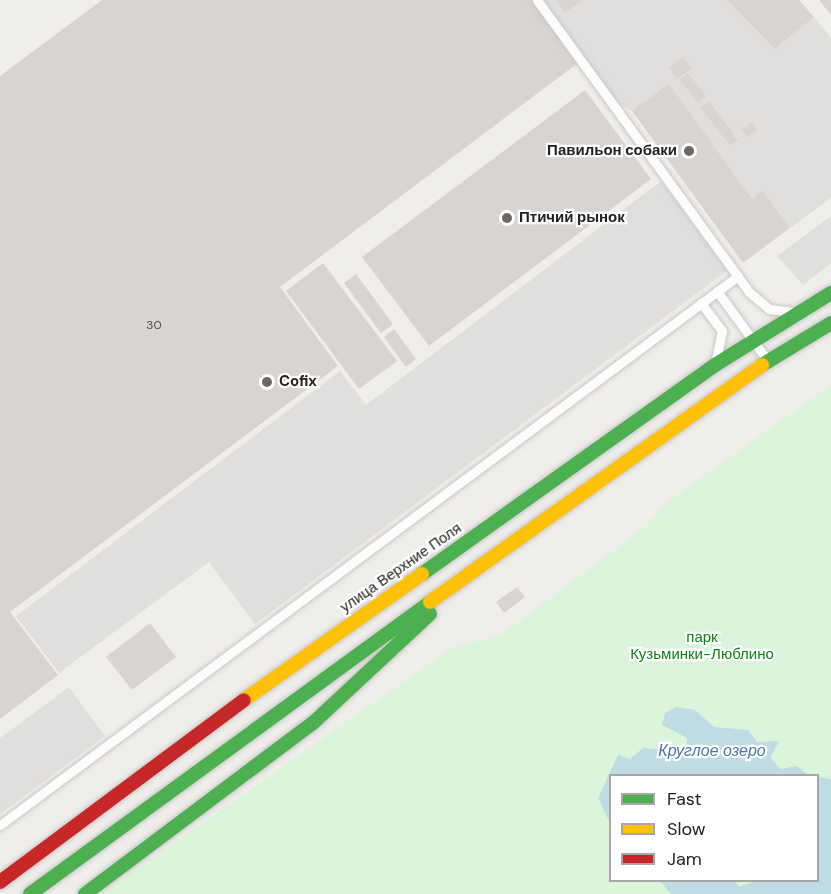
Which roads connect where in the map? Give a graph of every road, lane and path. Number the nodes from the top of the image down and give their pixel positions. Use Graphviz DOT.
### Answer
graph roads {
  1 [pos="537,0"];
  2 [pos="738,276"];
  3 [pos="717,291"];
  4 [pos="831,293"];
  5 [pos="701,303"];
  6 [pos="801,312"];
  7 [pos="831,323"];
  8 [pos="752,339"];
  9 [pos="768,361"];
  10 [pos="715,365"];
  11 [pos="463,583"];
  12 [pos="0,825"];
  13 [pos="0,882"];
  14 [pos="30,894"];
  15 [pos="85,894"];
  1 -- 2 [label="street"];
  2 -- 3 [label="street"];
  2 -- 6 [label="street"];
  3 -- 5 [label="street"];
  3 -- 8 [label="street"];
  4 -- 6 [label="main road, улица Верхние Поля"];
  5 -- 10 [label="street"];
  5 -- 12 [label="street"];
  6 -- 8 [label="main road, улица Верхние Поля"];
  7 -- 9 [label="main road"];
  8 -- 9 [label="street"];
  8 -- 10 [label="main road, улица Верхние Поля"];
  9 -- 11 [label="main road"];
  10 -- 13 [label="main road, улица Верхние Поля"];
  11 -- 14 [label="main road"];
  11 -- 15 [label="main road"];
}
